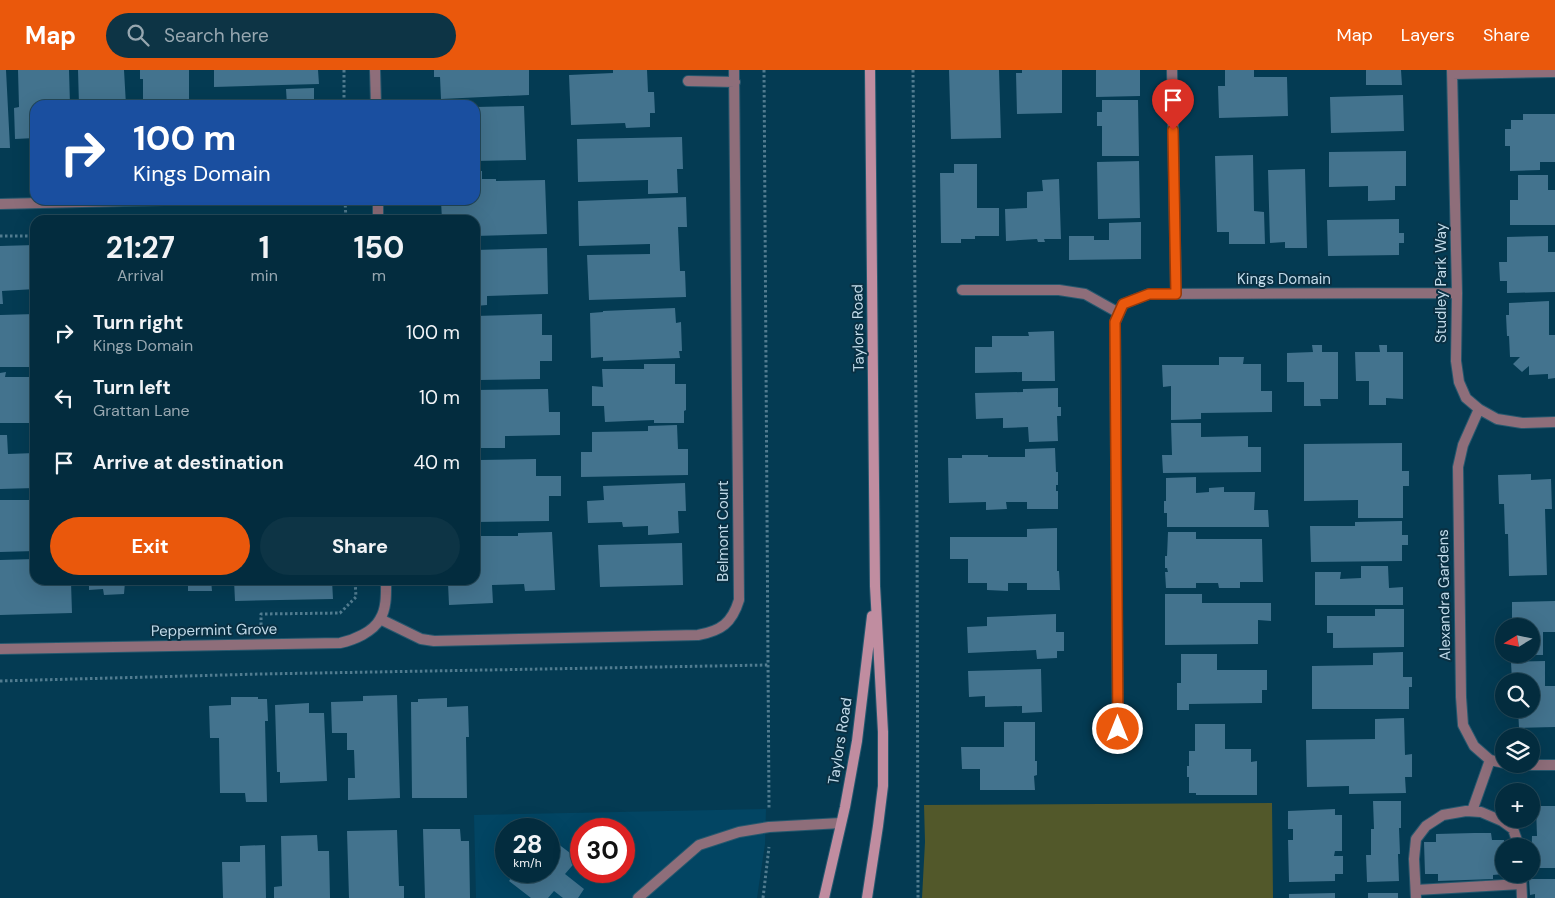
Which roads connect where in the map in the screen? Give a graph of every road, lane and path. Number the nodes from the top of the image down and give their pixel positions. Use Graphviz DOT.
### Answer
graph roads {
  1 [pos="344,70"];
  2 [pos="375,70"];
  3 [pos="734,70"];
  4 [pos="764,70"];
  5 [pos="870,70"];
  6 [pos="913,70"];
  7 [pos="1172,70"];
  8 [pos="1452,72"];
  9 [pos="1555,72"];
  10 [pos="688,81"];
  11 [pos="735,82"];
  12 [pos="344,100"];
  13 [pos="376,100"];
  14 [pos="30,203"];
  15 [pos="0,204"];
  16 [pos="0,236"];
  17 [pos="30,236"];
  18 [pos="962,290"];
  19 [pos="1457,293"];
  20 [pos="1176,294"];
  21 [pos="1119,314"];
  22 [pos="1479,409"];
  23 [pos="1555,422"];
  24 [pos="355,585"];
  25 [pos="386,585"];
  26 [pos="875,586"];
  27 [pos="380,619"];
  28 [pos="261,645"];
  29 [pos="0,649"];
  30 [pos="768,665"];
  31 [pos="262,674"];
  32 [pos="0,681"];
  33 [pos="1118,748"];
  34 [pos="1490,760"];
  35 [pos="1495,761"];
  36 [pos="1540,765"];
  37 [pos="1555,765"];
  38 [pos="1472,811"];
  39 [pos="841,823"];
  40 [pos="769,827"];
  41 [pos="1516,838"];
  42 [pos="1495,883"];
  43 [pos="1521,883"];
  44 [pos="1416,894"];
  45 [pos="638,898"];
  46 [pos="763,898"];
  47 [pos="824,898"];
  48 [pos="868,898"];
  49 [pos="918,898"];
  50 [pos="1522,898"];
  1 -- 12 [label="path"];
  2 -- 13 [label="street"];
  3 -- 11 [label="street, Belmont Court"];
  4 -- 30 [label="path"];
  5 -- 26 [label="main road, Taylors Road"];
  6 -- 49 [label="path"];
  7 -- 20 [label="street"];
  8 -- 9 [label="street"];
  8 -- 19 [label="street, Studley Park Way"];
  10 -- 11 [label="street"];
  11 -- 27 [label="street, Belmont Court"];
  14 -- 15 [label="street"];
  16 -- 17 [label="path"];
  18 -- 21 [label="street"];
  19 -- 20 [label="street, Kings Domain"];
  19 -- 22 [label="street, Studley Park Way"];
  20 -- 21 [label="street, Kings Domain"];
  21 -- 33 [label="street"];
  22 -- 23 [label="street, Studley Park Way"];
  22 -- 34 [label="street, Alexandra Gardens"];
  24 -- 28 [label="path"];
  25 -- 27 [label="street"];
  26 -- 39 [label="main road, Taylors Road"];
  26 -- 48 [label="main road, Taylors Road"];
  27 -- 28 [label="street, Peppermint Grove"];
  28 -- 29 [label="street, Peppermint Grove"];
  28 -- 31 [label="path"];
  30 -- 31 [label="path"];
  30 -- 40 [label="path"];
  31 -- 32 [label="path"];
  34 -- 35 [label="street"];
  34 -- 38 [label="street"];
  36 -- 37 [label="street"];
  38 -- 41 [label="street"];
  38 -- 44 [label="street"];
  39 -- 40 [label="street"];
  39 -- 47 [label="main road, Taylors Road"];
  40 -- 45 [label="street"];
  40 -- 46 [label="path"];
  42 -- 44 [label="street"];
  43 -- 50 [label="street"];
}
